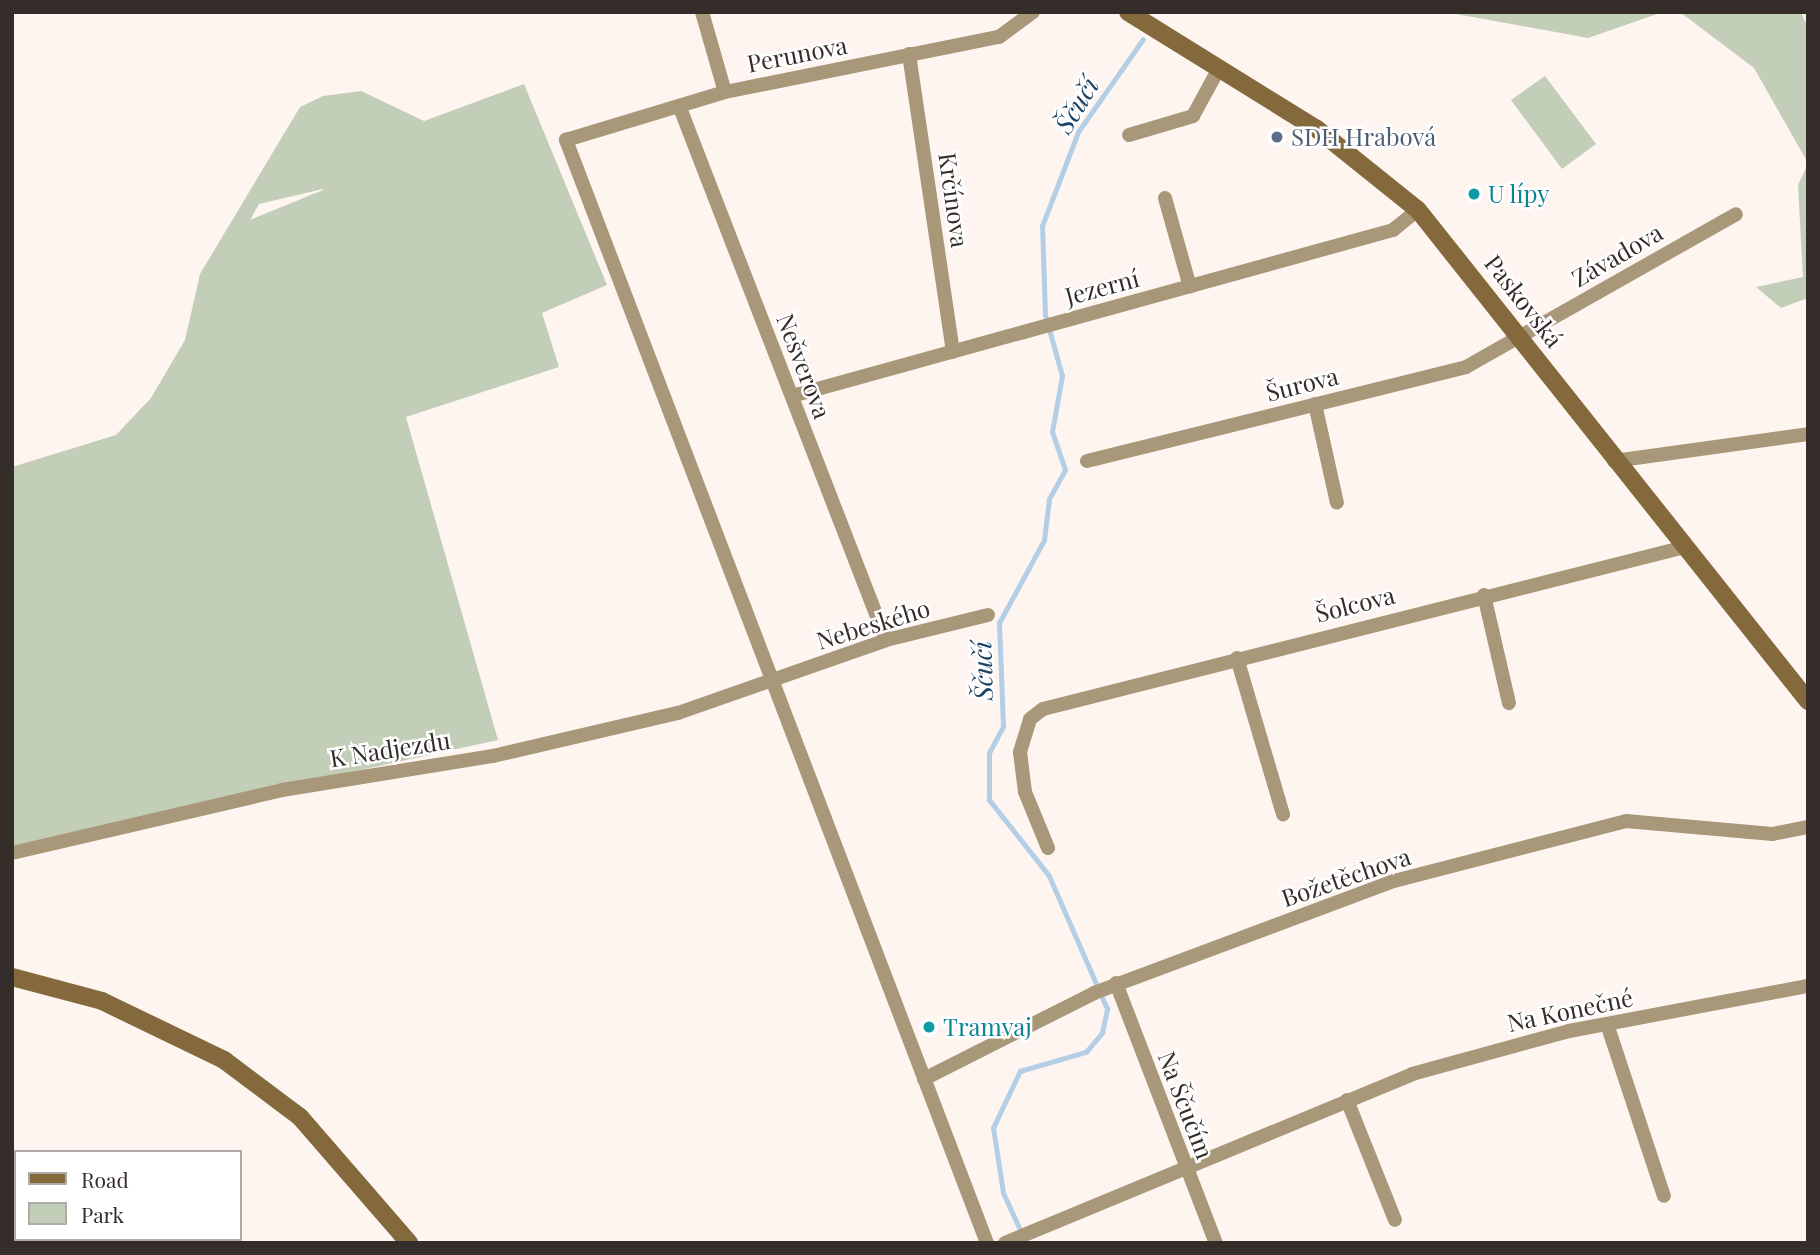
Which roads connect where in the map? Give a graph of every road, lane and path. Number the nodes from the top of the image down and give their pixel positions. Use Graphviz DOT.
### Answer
graph roads {
  1 [pos="702,12"];
  2 [pos="1033,12"];
  3 [pos="1128,12"];
  4 [pos="1148,18"];
  5 [pos="909,54"];
  6 [pos="1217,70"];
  7 [pos="725,92"];
  8 [pos="680,108"];
  9 [pos="1129,135"];
  10 [pos="1166,198"];
  11 [pos="1418,210"];
  12 [pos="1736,214"];
  13 [pos="1190,287"];
  14 [pos="1521,336"];
  15 [pos="953,352"];
  16 [pos="792,396"];
  17 [pos="1315,404"];
  18 [pos="1808,434"];
  19 [pos="1087,461"];
  20 [pos="1614,461"];
  21 [pos="1337,503"];
  22 [pos="1681,548"];
  23 [pos="1484,595"];
  24 [pos="988,615"];
  25 [pos="886,640"];
  26 [pos="1237,658"];
  27 [pos="772,680"];
  28 [pos="1808,701"];
  29 [pos="1509,703"];
  30 [pos="1283,814"];
  31 [pos="1808,827"];
  32 [pos="1048,848"];
  33 [pos="12,853"];
  34 [pos="12,977"];
  35 [pos="1115,984"];
  36 [pos="1808,986"];
  37 [pos="1607,1024"];
  38 [pos="924,1079"];
  39 [pos="1347,1100"];
  40 [pos="1185,1164"];
  41 [pos="1664,1196"];
  42 [pos="1395,1220"];
  43 [pos="1008,1241"];
  44 [pos="409,1243"];
  45 [pos="987,1243"];
  46 [pos="1216,1243"];
  1 -- 7 [label="street"];
  2 -- 5 [label="street, Perunova"];
  3 -- 4 [label="main road, Paskovská"];
  4 -- 6 [label="main road, Paskovská"];
  5 -- 7 [label="street, Perunova"];
  5 -- 15 [label="street, Krčínova"];
  6 -- 9 [label="street"];
  6 -- 11 [label="main road, Paskovská"];
  7 -- 8 [label="street, Perunova"];
  8 -- 16 [label="street, Nešverova"];
  8 -- 27 [label="street, Perunova"];
  10 -- 13 [label="street"];
  11 -- 13 [label="street, Jezerní"];
  11 -- 14 [label="main road, Paskovská"];
  12 -- 14 [label="street, Závadova"];
  13 -- 15 [label="street, Jezerní"];
  14 -- 17 [label="street, Šurova"];
  14 -- 20 [label="main road, Paskovská"];
  15 -- 16 [label="street, Jezerní"];
  16 -- 25 [label="street, Nešverova"];
  17 -- 19 [label="street, Šurova"];
  17 -- 21 [label="street"];
  18 -- 20 [label="street"];
  20 -- 22 [label="main road, Paskovská"];
  22 -- 23 [label="street, Šolcova"];
  22 -- 28 [label="main road, Paskovská"];
  23 -- 26 [label="street, Šolcova"];
  23 -- 29 [label="street"];
  24 -- 25 [label="street, Nebeského"];
  25 -- 27 [label="street, Nebeského"];
  26 -- 30 [label="street"];
  26 -- 32 [label="street, Šolcova"];
  27 -- 33 [label="street, K Nadjezdu"];
  27 -- 38 [label="street"];
  31 -- 35 [label="street, Božetěchova"];
  34 -- 44 [label="main road"];
  35 -- 38 [label="street, Božetěchova"];
  35 -- 40 [label="street, Na Ščučím"];
  36 -- 37 [label="street, Na Konečné"];
  37 -- 39 [label="street, Na Konečné"];
  37 -- 41 [label="street"];
  38 -- 45 [label="street"];
  39 -- 40 [label="street, Na Konečné"];
  39 -- 42 [label="street"];
  40 -- 43 [label="street, Na Konečné"];
  40 -- 46 [label="street, Na Ščučím"];
}
